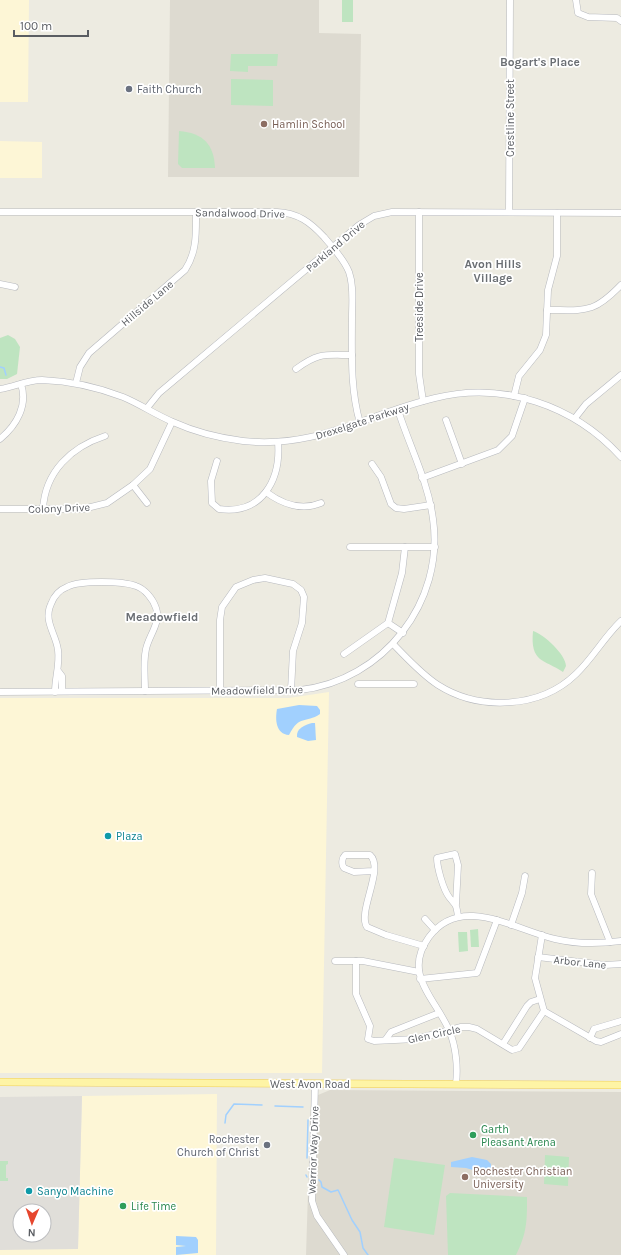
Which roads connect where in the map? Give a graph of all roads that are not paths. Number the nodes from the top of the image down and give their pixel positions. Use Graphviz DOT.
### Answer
graph roads {
  1 [pos="510,0"];
  2 [pos="576,0"];
  3 [pos="621,21"];
  4 [pos="0,212"];
  5 [pos="419,212"];
  6 [pos="509,212"];
  7 [pos="196,213"];
  8 [pos="557,213"];
  9 [pos="621,213"];
  10 [pos="332,248"];
  11 [pos="0,284"];
  12 [pos="621,285"];
  13 [pos="15,287"];
  14 [pos="547,310"];
  15 [pos="352,355"];
  16 [pos="296,369"];
  17 [pos="621,375"];
  18 [pos="21,384"];
  19 [pos="76,384"];
  20 [pos="0,389"];
  21 [pos="514,396"];
  22 [pos="525,398"];
  23 [pos="423,401"];
  24 [pos="147,408"];
  25 [pos="398,410"];
  26 [pos="575,418"];
  27 [pos="446,420"];
  28 [pos="172,422"];
  29 [pos="360,423"];
  30 [pos="105,436"];
  31 [pos="0,439"];
  32 [pos="278,442"];
  33 [pos="621,456"];
  34 [pos="217,461"];
  35 [pos="372,464"];
  36 [pos="462,464"];
  37 [pos="422,478"];
  38 [pos="133,485"];
  39 [pos="266,492"];
  40 [pos="147,503"];
  41 [pos="321,503"];
  42 [pos="431,505"];
  43 [pos="0,509"];
  44 [pos="43,509"];
  45 [pos="350,546"];
  46 [pos="435,546"];
  47 [pos="405,547"];
  48 [pos="621,621"];
  49 [pos="388,623"];
  50 [pos="402,633"];
  51 [pos="393,644"];
  52 [pos="344,654"];
  53 [pos="358,684"];
  54 [pos="414,684"];
  55 [pos="59,691"];
  56 [pos="145,691"];
  57 [pos="220,691"];
  58 [pos="291,691"];
  59 [pos="0,692"];
  60 [pos="373,872"];
  61 [pos="592,873"];
  62 [pos="525,876"];
  63 [pos="456,904"];
  64 [pos="458,916"];
  65 [pos="425,919"];
  66 [pos="497,920"];
  67 [pos="511,925"];
  68 [pos="435,930"];
  69 [pos="542,936"];
  70 [pos="620,941"];
  71 [pos="610,942"];
  72 [pos="424,946"];
  73 [pos="621,948"];
  74 [pos="538,958"];
  75 [pos="335,961"];
  76 [pos="356,961"];
  77 [pos="621,964"];
  78 [pos="420,976"];
  79 [pos="540,998"];
  80 [pos="544,1011"];
  81 [pos="439,1013"];
  82 [pos="621,1021"];
  83 [pos="449,1031"];
  84 [pos="621,1034"];
  85 [pos="590,1038"];
  86 [pos="386,1039"];
  87 [pos="503,1044"];
  88 [pos="0,1082"];
  89 [pos="315,1084"];
  90 [pos="456,1084"];
  91 [pos="621,1085"];
  92 [pos="344,1255"];
  1 -- 6 [label="street, Crestline Street"];
  2 -- 3 [label="street"];
  4 -- 7 [label="street, Sandalwood Drive"];
  5 -- 6 [label="street, Parkland Drive"];
  5 -- 10 [label="street, Parkland Drive"];
  5 -- 23 [label="street, Treeside Drive"];
  6 -- 8 [label="street, Parkland Drive"];
  7 -- 10 [label="street, Sandalwood Drive"];
  7 -- 19 [label="street, Hillside Lane"];
  8 -- 9 [label="street, Parkland Drive"];
  8 -- 14 [label="street"];
  10 -- 15 [label="street, Sandalwood Drive"];
  10 -- 24 [label="street, Parkland Drive"];
  11 -- 13 [label="street"];
  12 -- 14 [label="street"];
  14 -- 21 [label="street"];
  15 -- 16 [label="street"];
  15 -- 29 [label="street, Sandalwood Drive"];
  17 -- 26 [label="street"];
  18 -- 19 [label="street, Drexelgate Parkway"];
  18 -- 20 [label="street, Drexelgate Parkway"];
  18 -- 31 [label="street"];
  19 -- 24 [label="street, Drexelgate Parkway"];
  21 -- 22 [label="street, Drexelgate Parkway"];
  21 -- 23 [label="street, Drexelgate Parkway"];
  22 -- 26 [label="street, Drexelgate Parkway"];
  22 -- 36 [label="street"];
  23 -- 25 [label="street, Drexelgate Parkway"];
  24 -- 28 [label="street, Drexelgate Parkway"];
  25 -- 29 [label="street, Drexelgate Parkway"];
  25 -- 37 [label="street, Meadowfield Drive"];
  26 -- 33 [label="street, Drexelgate Parkway"];
  27 -- 36 [label="street"];
  28 -- 32 [label="street, Drexelgate Parkway"];
  28 -- 38 [label="street, Colony Drive"];
  29 -- 32 [label="street, Drexelgate Parkway"];
  30 -- 44 [label="street"];
  32 -- 39 [label="street"];
  34 -- 39 [label="street"];
  35 -- 42 [label="street"];
  36 -- 37 [label="street"];
  37 -- 42 [label="street, Meadowfield Drive"];
  38 -- 40 [label="street"];
  38 -- 44 [label="street, Colony Drive"];
  39 -- 41 [label="street"];
  42 -- 46 [label="street, Meadowfield Drive"];
  43 -- 44 [label="street, Colony Drive"];
  45 -- 47 [label="street"];
  46 -- 47 [label="street"];
  46 -- 50 [label="street, Meadowfield Drive"];
  47 -- 49 [label="street"];
  48 -- 51 [label="street"];
  49 -- 50 [label="street"];
  49 -- 52 [label="street"];
  50 -- 51 [label="street, Meadowfield Drive"];
  51 -- 58 [label="street, Meadowfield Drive"];
  53 -- 54 [label="street"];
  55 -- 56 [label="street, Meadowfield Drive"];
  55 -- 56 [label="street"];
  55 -- 59 [label="street, Meadowfield Drive"];
  56 -- 57 [label="street, Meadowfield Drive"];
  57 -- 58 [label="street, Meadowfield Drive"];
  57 -- 58 [label="street"];
  60 -- 60 [label="street"];
  60 -- 72 [label="street"];
  61 -- 71 [label="street"];
  62 -- 67 [label="street"];
  63 -- 63 [label="street"];
  63 -- 64 [label="street"];
  64 -- 66 [label="street"];
  64 -- 68 [label="street"];
  65 -- 68 [label="street"];
  66 -- 67 [label="street"];
  66 -- 78 [label="street"];
  67 -- 69 [label="street"];
  68 -- 72 [label="street"];
  69 -- 71 [label="street"];
  69 -- 74 [label="street"];
  70 -- 71 [label="street"];
  70 -- 73 [label="street"];
  72 -- 78 [label="street"];
  74 -- 77 [label="street, Arbor Lane"];
  74 -- 79 [label="street"];
  75 -- 76 [label="street"];
  76 -- 78 [label="street"];
  76 -- 86 [label="street, Glen Circle"];
  78 -- 81 [label="street"];
  79 -- 80 [label="street"];
  79 -- 87 [label="street"];
  80 -- 85 [label="street"];
  80 -- 87 [label="street, Glen Circle"];
  81 -- 83 [label="street"];
  81 -- 86 [label="street, Glen Circle"];
  82 -- 85 [label="street"];
  83 -- 86 [label="street, Glen Circle"];
  83 -- 87 [label="street, Glen Circle"];
  83 -- 90 [label="street"];
  84 -- 85 [label="street"];
  88 -- 89 [label="main road, West Avon Road"];
  89 -- 90 [label="main road, West Avon Road"];
  89 -- 92 [label="street, Warrior Way Drive"];
  90 -- 91 [label="main road, West Avon Road"];
}
